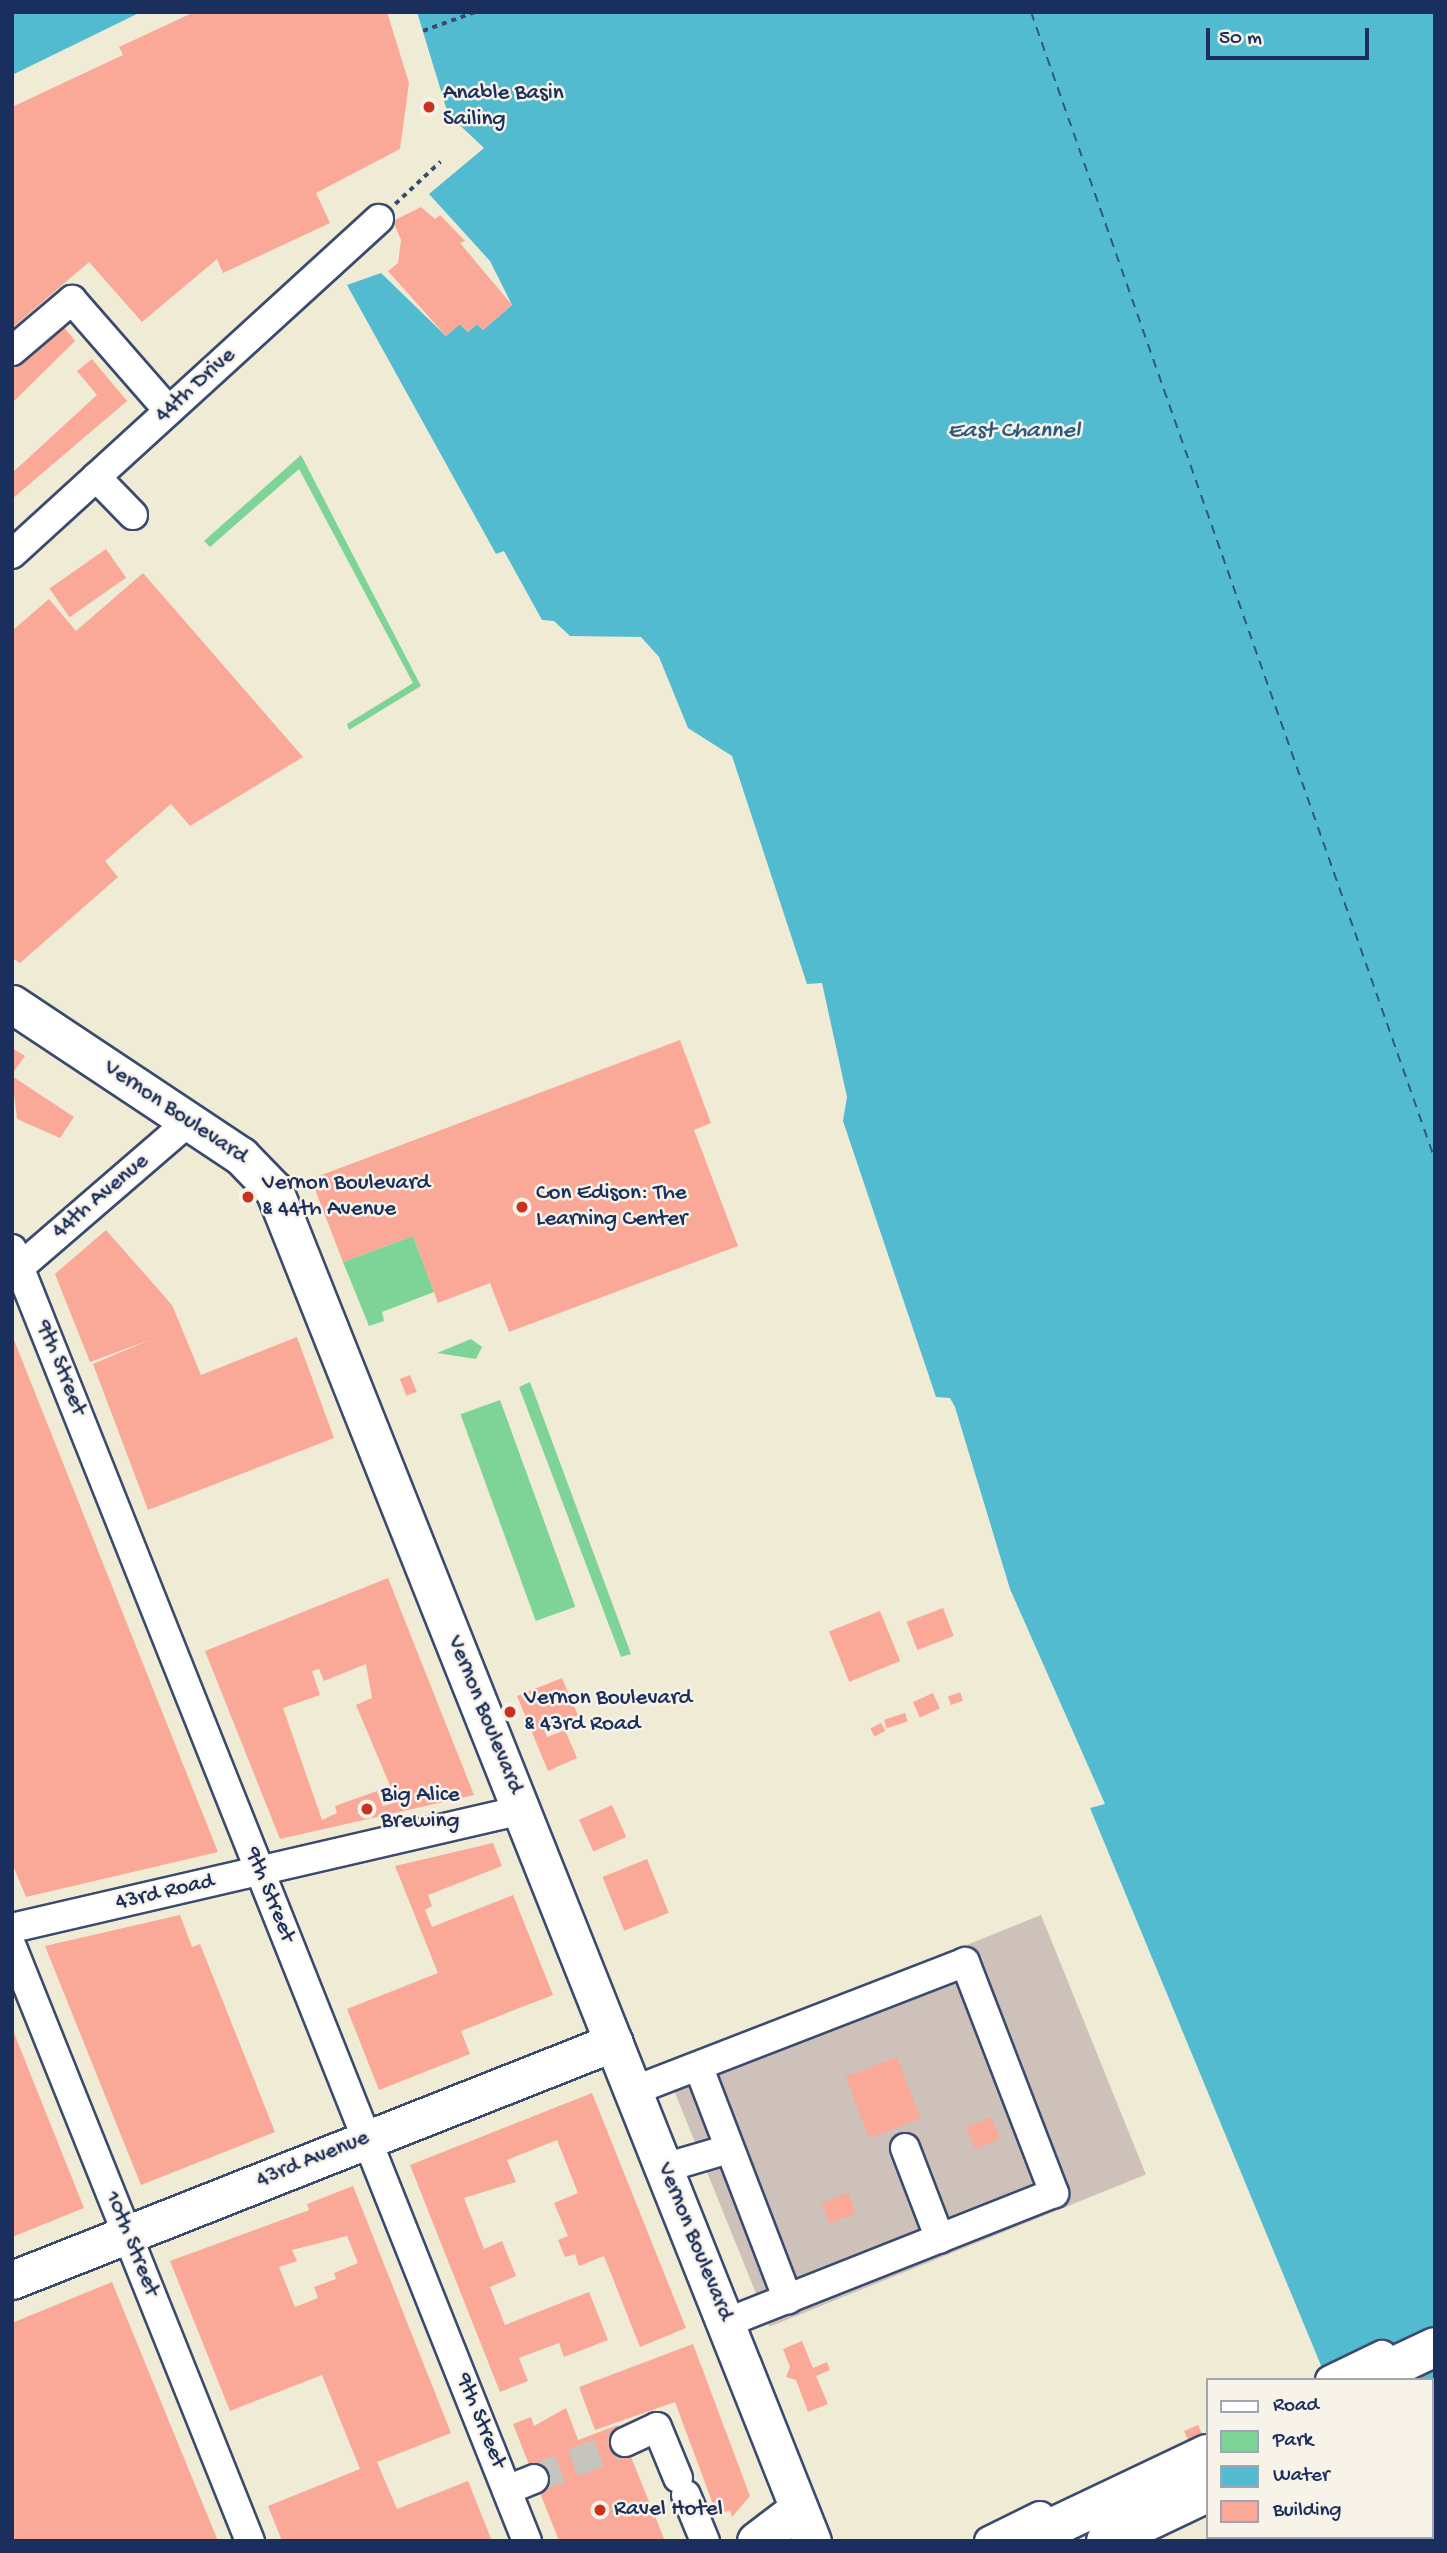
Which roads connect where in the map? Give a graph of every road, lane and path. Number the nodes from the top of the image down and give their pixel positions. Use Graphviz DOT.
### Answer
graph roads {
  1 [pos="475,12"];
  2 [pos="423,31"];
  3 [pos="440,162"];
  4 [pos="379,219"];
  5 [pos="12,351"];
  6 [pos="169,411"];
  7 [pos="96,477"];
  8 [pos="133,515"];
  9 [pos="12,554"];
  10 [pos="12,1004"];
  11 [pos="190,1121"];
  12 [pos="15,1263"];
  13 [pos="522,1810"];
  14 [pos="260,1871"];
  15 [pos="12,1928"];
  16 [pos="12,1947"];
  17 [pos="614,2042"];
  18 [pos="699,2068"];
  19 [pos="633,2091"];
  20 [pos="366,2138"];
  21 [pos="905,2148"];
  22 [pos="729,2149"];
  23 [pos="664,2168"];
  24 [pos="127,2235"];
  25 [pos="940,2239"];
  26 [pos="12,2280"];
  27 [pos="788,2300"];
  28 [pos="726,2323"];
  29 [pos="1435,2330"];
  30 [pos="1435,2347"];
  31 [pos="1435,2359"];
  32 [pos="1334,2378"];
  33 [pos="1369,2378"];
  34 [pos="1394,2378"];
  35 [pos="1206,2438"];
  36 [pos="625,2442"];
  37 [pos="1206,2454"];
  38 [pos="1206,2466"];
  39 [pos="534,2479"];
  40 [pos="507,2490"];
  41 [pos="1206,2493"];
  42 [pos="1206,2507"];
  43 [pos="805,2525"];
  44 [pos="250,2541"];
  45 [pos="527,2541"];
  46 [pos="705,2541"];
  47 [pos="756,2541"];
  48 [pos="989,2541"];
  49 [pos="1024,2541"];
  50 [pos="1049,2541"];
  51 [pos="1106,2541"];
  52 [pos="1135,2541"];
  1 -- 2 [label="path"];
  3 -- 4 [label="path"];
  4 -- 6 [label="street, 44th Drive"];
  5 -- 6 [label="street"];
  6 -- 7 [label="street, 44th Drive"];
  7 -- 8 [label="street"];
  7 -- 9 [label="street, 44th Drive"];
  10 -- 11 [label="main road, Vernon Boulevard"];
  11 -- 12 [label="street, 44th Avenue"];
  11 -- 13 [label="main road, Vernon Boulevard"];
  12 -- 14 [label="street, 9th Street"];
  13 -- 14 [label="street, 43rd Road"];
  13 -- 17 [label="main road, Vernon Boulevard"];
  14 -- 15 [label="street, 43rd Road"];
  14 -- 20 [label="street, 9th Street"];
  16 -- 24 [label="street, 10th Street"];
  17 -- 19 [label="main road, Vernon Boulevard"];
  17 -- 20 [label="main road, 43rd Avenue"];
  18 -- 19 [label="street"];
  18 -- 22 [label="street"];
  18 -- 25 [label="street"];
  19 -- 23 [label="main road, Vernon Boulevard"];
  20 -- 24 [label="main road, 43rd Avenue"];
  20 -- 40 [label="street, 9th Street"];
  21 -- 25 [label="street"];
  22 -- 23 [label="street"];
  22 -- 27 [label="street"];
  23 -- 28 [label="main road, Vernon Boulevard"];
  24 -- 26 [label="main road, 43rd Avenue"];
  24 -- 44 [label="street, 10th Street"];
  25 -- 27 [label="street"];
  27 -- 28 [label="street"];
  28 -- 43 [label="main road, Vernon Boulevard"];
  29 -- 32 [label="street"];
  30 -- 33 [label="highway"];
  31 -- 34 [label="highway"];
  35 -- 48 [label="street"];
  36 -- 46 [label="street"];
  37 -- 49 [label="highway"];
  38 -- 50 [label="highway"];
  39 -- 40 [label="street"];
  40 -- 45 [label="street, 9th Street"];
  41 -- 51 [label="highway"];
  42 -- 52 [label="highway"];
  43 -- 47 [label="main road"];
}
